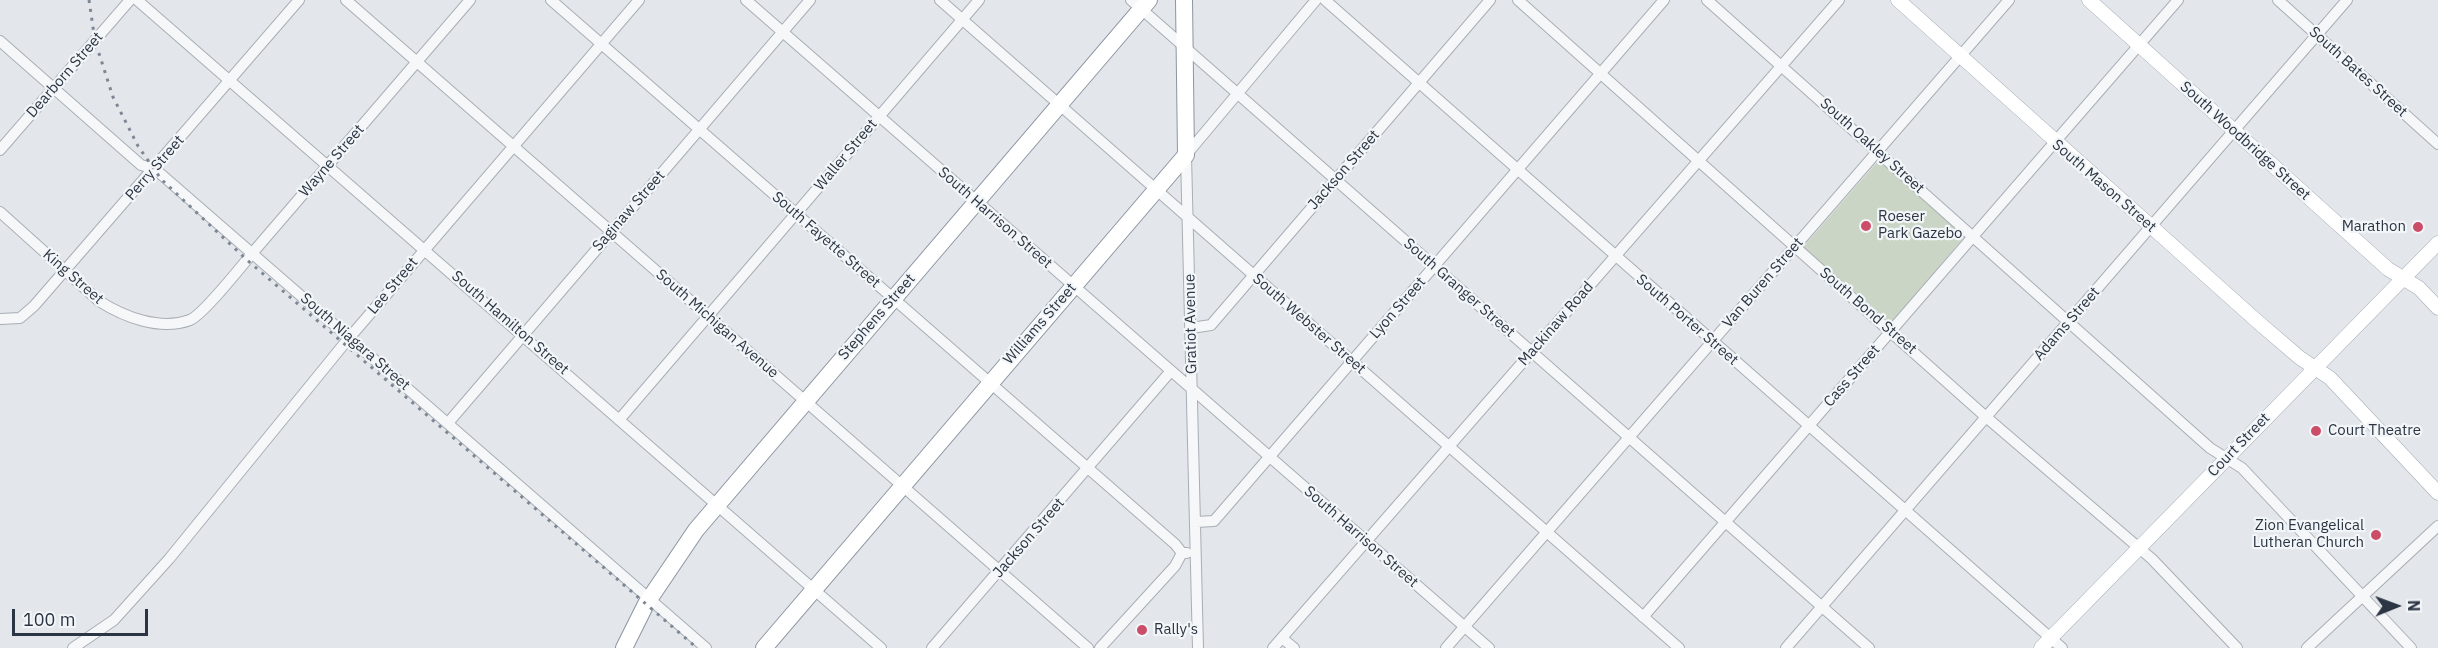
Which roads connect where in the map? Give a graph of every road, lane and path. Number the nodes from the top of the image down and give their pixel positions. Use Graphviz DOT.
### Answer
graph roads {
  1 [pos="130,0"];
  2 [pos="137,0"];
  3 [pos="299,0"];
  4 [pos="346,0"];
  5 [pos="470,0"];
  6 [pos="550,0"];
  7 [pos="639,0"];
  8 [pos="746,0"];
  9 [pos="810,0"];
  10 [pos="940,0"];
  11 [pos="979,0"];
  12 [pos="1184,0"];
  13 [pos="1316,0"];
  14 [pos="1325,0"];
  15 [pos="1490,0"];
  16 [pos="1518,0"];
  17 [pos="1664,0"];
  18 [pos="1707,0"];
  19 [pos="1839,0"];
  20 [pos="1898,0"];
  21 [pos="2009,0"];
  22 [pos="2088,0"];
  23 [pos="2178,0"];
  24 [pos="2278,0"];
  25 [pos="2347,0"];
  26 [pos="1140,3"];
  27 [pos="963,20"];
  28 [pos="783,32"];
  29 [pos="2317,35"];
  30 [pos="0,41"];
  31 [pos="601,44"];
  32 [pos="2139,45"];
  33 [pos="1184,48"];
  34 [pos="1960,57"];
  35 [pos="417,62"];
  36 [pos="1781,66"];
  37 [pos="1601,73"];
  38 [pos="231,81"];
  39 [pos="1419,84"];
  40 [pos="54,88"];
  41 [pos="1238,93"];
  42 [pos="1058,106"];
  43 [pos="879,116"];
  44 [pos="700,129"];
  45 [pos="2235,131"];
  46 [pos="2054,142"];
  47 [pos="2438,144"];
  48 [pos="513,147"];
  49 [pos="0,150"];
  50 [pos="1879,151"];
  51 [pos="1186,155"];
  52 [pos="1699,160"];
  53 [pos="329,164"];
  54 [pos="155,168"];
  55 [pos="1517,170"];
  56 [pos="1336,179"];
  57 [pos="1155,190"];
  58 [pos="976,202"];
  59 [pos="0,212"];
  60 [pos="796,214"];
  61 [pos="1188,218"];
  62 [pos="2151,226"];
  63 [pos="611,232"];
  64 [pos="1973,237"];
  65 [pos="2438,243"];
  66 [pos="1795,247"];
  67 [pos="425,248"];
  68 [pos="252,253"];
  69 [pos="1615,256"];
  70 [pos="1434,267"];
  71 [pos="66,270"];
  72 [pos="1252,276"];
  73 [pos="2404,278"];
  74 [pos="1073,286"];
  75 [pos="893,299"];
  76 [pos="2438,308"];
  77 [pos="708,316"];
  78 [pos="0,319"];
  79 [pos="192,319"];
  80 [pos="2069,322"];
  81 [pos="1191,328"];
  82 [pos="1892,331"];
  83 [pos="522,334"];
  84 [pos="350,338"];
  85 [pos="1712,342"];
  86 [pos="1532,351"];
  87 [pos="1352,361"];
  88 [pos="2314,368"];
  89 [pos="1170,372"];
  90 [pos="990,383"];
  91 [pos="1193,390"];
  92 [pos="806,400"];
  93 [pos="1986,417"];
  94 [pos="619,420"];
  95 [pos="448,423"];
  96 [pos="1809,426"];
  97 [pos="1629,438"];
  98 [pos="1449,447"];
  99 [pos="1269,457"];
  100 [pos="2226,458"];
  101 [pos="1088,469"];
  102 [pos="903,484"];
  103 [pos="2438,493"];
  104 [pos="718,505"];
  105 [pos="1905,511"];
  106 [pos="1196,522"];
  107 [pos="1725,522"];
  108 [pos="2438,526"];
  109 [pos="1547,532"];
  110 [pos="1366,543"];
  111 [pos="2138,548"];
  112 [pos="1182,553"];
  113 [pos="1196,553"];
  114 [pos="1000,571"];
  115 [pos="814,589"];
  116 [pos="2363,597"];
  117 [pos="649,599"];
  118 [pos="1822,607"];
  119 [pos="1643,617"];
  120 [pos="1466,628"];
  121 [pos="1282,638"];
  122 [pos="2046,643"];
  123 [pos="73,648"];
  124 [pos="624,648"];
  125 [pos="706,648"];
  126 [pos="764,648"];
  127 [pos="881,648"];
  128 [pos="932,648"];
  129 [pos="1088,648"];
  130 [pos="1100,648"];
  131 [pos="1198,648"];
  132 [pos="1274,648"];
  133 [pos="1294,648"];
  134 [pos="1446,648"];
  135 [pos="1489,648"];
  136 [pos="1679,648"];
  137 [pos="1786,648"];
  138 [pos="1869,648"];
  139 [pos="2062,648"];
  140 [pos="2237,648"];
  141 [pos="2307,648"];
  142 [pos="2411,648"];
  1 -- 40 [label="street, Dearborn Street"];
  2 -- 38 [label="street, South Hamilton Street"];
  3 -- 38 [label="street, Perry Street"];
  4 -- 35 [label="street, South Michigan Avenue"];
  5 -- 35 [label="street, Wayne Street"];
  6 -- 31 [label="street, South Fayette Street"];
  7 -- 31 [label="street, Lee Street"];
  8 -- 28 [label="street, South Harrison Street"];
  9 -- 28 [label="street, Saginaw Street"];
  10 -- 27 [label="street, South Webster Street"];
  11 -- 27 [label="street, Waller Street"];
  12 -- 33 [label="highway, Gratiot Avenue"];
  13 -- 41 [label="street, Williams Street"];
  14 -- 39 [label="street, South Porter Street"];
  15 -- 39 [label="street, Jackson Street"];
  16 -- 37 [label="street, South Bond Street"];
  17 -- 37 [label="street, Lyon Street"];
  18 -- 36 [label="street, South Oakley Street"];
  19 -- 36 [label="street, Mackinaw Road"];
  20 -- 34 [label="main road, South Mason Street"];
  21 -- 34 [label="street, Van Buren Street"];
  22 -- 32 [label="main road, South Woodbridge Street"];
  23 -- 32 [label="street, Cass Street"];
  24 -- 29 [label="street, South Bates Street"];
  25 -- 29 [label="street, Adams Street"];
  26 -- 33 [label="street, South Granger Street"];
  26 -- 42 [label="highway, Stephens Street"];
  27 -- 42 [label="street, South Webster Street"];
  27 -- 43 [label="street, Waller Street"];
  28 -- 43 [label="street, South Harrison Street"];
  28 -- 44 [label="street, Saginaw Street"];
  29 -- 45 [label="street, Adams Street"];
  29 -- 47 [label="street, South Bates Street"];
  30 -- 40 [label="street, South Niagara Street"];
  31 -- 44 [label="street, South Fayette Street"];
  31 -- 48 [label="street, Lee Street"];
  32 -- 45 [label="main road, South Woodbridge Street"];
  32 -- 46 [label="street, Cass Street"];
  33 -- 41 [label="street, South Granger Street"];
  33 -- 51 [label="highway, Gratiot Avenue"];
  34 -- 46 [label="main road, South Mason Street"];
  34 -- 50 [label="street, Van Buren Street"];
  35 -- 48 [label="street, South Michigan Avenue"];
  35 -- 53 [label="street, Wayne Street"];
  36 -- 50 [label="street, South Oakley Street"];
  36 -- 52 [label="street, Mackinaw Road"];
  37 -- 52 [label="street, South Bond Street"];
  37 -- 55 [label="street, Lyon Street"];
  38 -- 53 [label="street, South Hamilton Street"];
  38 -- 54 [label="street, Perry Street"];
  39 -- 55 [label="street, South Porter Street"];
  39 -- 56 [label="street, Jackson Street"];
  40 -- 49 [label="street, Dearborn Street"];
  40 -- 54 [label="street, South Niagara Street"];
  41 -- 51 [label="street, Williams Street"];
  41 -- 56 [label="street, South Granger Street"];
  42 -- 57 [label="street, South Webster Street"];
  42 -- 58 [label="highway, Stephens Street"];
  43 -- 58 [label="street, South Harrison Street"];
  43 -- 60 [label="street, Waller Street"];
  44 -- 60 [label="street, South Fayette Street"];
  44 -- 63 [label="street, Saginaw Street"];
  45 -- 62 [label="street, Adams Street"];
  45 -- 73 [label="main road, South Woodbridge Street"];
  46 -- 62 [label="main road, South Mason Street"];
  46 -- 64 [label="street, Cass Street"];
  48 -- 63 [label="street, South Michigan Avenue"];
  48 -- 67 [label="street, Lee Street"];
  50 -- 64 [label="street, South Oakley Street"];
  50 -- 66 [label="street, Van Buren Street"];
  51 -- 57 [label="highway, Williams Street"];
  51 -- 61 [label="street, Gratiot Avenue"];
  52 -- 66 [label="street, South Bond Street"];
  52 -- 69 [label="street, Mackinaw Road"];
  53 -- 67 [label="street, South Hamilton Street"];
  53 -- 68 [label="street, Wayne Street"];
  54 -- 68 [label="street, South Niagara Street"];
  54 -- 71 [label="street, Perry Street"];
  55 -- 69 [label="street, South Porter Street"];
  55 -- 70 [label="street, Lyon Street"];
  56 -- 70 [label="street, South Granger Street"];
  56 -- 72 [label="street, Jackson Street"];
  57 -- 61 [label="street, South Webster Street"];
  57 -- 74 [label="highway, Williams Street"];
  58 -- 74 [label="street, South Harrison Street"];
  58 -- 75 [label="highway, Stephens Street"];
  59 -- 71 [label="street, King Street"];
  60 -- 75 [label="street, South Fayette Street"];
  60 -- 77 [label="street, Waller Street"];
  61 -- 72 [label="street, South Webster Street"];
  61 -- 81 [label="street, Gratiot Avenue"];
  62 -- 80 [label="street, Adams Street"];
  62 -- 88 [label="main road, South Mason Street"];
  63 -- 77 [label="street, South Michigan Avenue"];
  63 -- 83 [label="street, Saginaw Street"];
  64 -- 80 [label="street, South Oakley Street"];
  64 -- 82 [label="street, Cass Street"];
  65 -- 73 [label="main road, Court Street"];
  66 -- 82 [label="street, South Bond Street"];
  66 -- 85 [label="street, Van Buren Street"];
  67 -- 83 [label="street, South Hamilton Street"];
  67 -- 84 [label="street, Lee Street"];
  68 -- 79 [label="street, Wayne Street"];
  68 -- 84 [label="street, South Niagara Street"];
  69 -- 85 [label="street, South Porter Street"];
  69 -- 86 [label="street, Mackinaw Road"];
  70 -- 86 [label="street, South Granger Street"];
  70 -- 87 [label="street, Lyon Street"];
  71 -- 78 [label="street, Perry Street"];
  71 -- 79 [label="street, King Street"];
  72 -- 81 [label="street, Jackson Street"];
  72 -- 87 [label="street, South Webster Street"];
  73 -- 76 [label="main road, South Woodbridge Street"];
  73 -- 88 [label="main road, Court Street"];
  74 -- 89 [label="street, South Harrison Street"];
  74 -- 90 [label="highway, Williams Street"];
  75 -- 90 [label="street, South Fayette Street"];
  75 -- 92 [label="highway, Stephens Street"];
  77 -- 92 [label="street, South Michigan Avenue"];
  77 -- 94 [label="street, Waller Street"];
  80 -- 93 [label="street, Adams Street"];
  80 -- 100 [label="street, South Oakley Street"];
  81 -- 91 [label="street, Gratiot Avenue"];
  82 -- 93 [label="street, South Bond Street"];
  82 -- 96 [label="street, Cass Street"];
  83 -- 94 [label="street, South Hamilton Street"];
  83 -- 95 [label="street, Saginaw Street"];
  84 -- 95 [label="street, South Niagara Street"];
  84 -- 123 [label="street, Lee Street"];
  85 -- 96 [label="street, South Porter Street"];
  85 -- 97 [label="street, Van Buren Street"];
  86 -- 97 [label="street, South Granger Street"];
  86 -- 98 [label="street, Mackinaw Road"];
  87 -- 98 [label="street, South Webster Street"];
  87 -- 99 [label="street, Lyon Street"];
  88 -- 100 [label="main road, Court Street"];
  88 -- 103 [label="main road, South Mason Street"];
  89 -- 91 [label="street, South Harrison Street"];
  89 -- 101 [label="street, Jackson Street"];
  90 -- 101 [label="street, South Fayette Street"];
  90 -- 102 [label="highway, Williams Street"];
  91 -- 99 [label="street, South Harrison Street"];
  91 -- 106 [label="street, Gratiot Avenue"];
  92 -- 102 [label="street, South Michigan Avenue"];
  92 -- 104 [label="highway, Stephens Street"];
  93 -- 105 [label="street, Adams Street"];
  93 -- 111 [label="street, South Bond Street"];
  94 -- 104 [label="street, South Hamilton Street"];
  95 -- 117 [label="street, South Niagara Street"];
  96 -- 105 [label="street, South Porter Street"];
  96 -- 107 [label="street, Cass Street"];
  97 -- 107 [label="street, South Granger Street"];
  97 -- 109 [label="street, Van Buren Street"];
  98 -- 109 [label="street, South Webster Street"];
  98 -- 110 [label="street, Mackinaw Road"];
  99 -- 106 [label="street, Lyon Street"];
  99 -- 110 [label="street, South Harrison Street"];
  100 -- 111 [label="main road, Court Street"];
  100 -- 116 [label="street, South Oakley Street"];
  101 -- 112 [label="street, South Fayette Street"];
  101 -- 114 [label="street, Jackson Street"];
  102 -- 114 [label="street, South Michigan Avenue"];
  102 -- 115 [label="highway, Williams Street"];
  104 -- 115 [label="street, South Hamilton Street"];
  104 -- 117 [label="highway, Stephens Street"];
  105 -- 118 [label="street, Adams Street"];
  105 -- 122 [label="street, South Porter Street"];
  106 -- 113 [label="street, Gratiot Avenue"];
  107 -- 118 [label="street, South Granger Street"];
  107 -- 119 [label="street, Cass Street"];
  108 -- 116 [label="street"];
  109 -- 119 [label="street, South Webster Street"];
  109 -- 120 [label="street, Van Buren Street"];
  110 -- 120 [label="street, South Harrison Street"];
  110 -- 121 [label="street, Mackinaw Road"];
  111 -- 122 [label="main road, Court Street"];
  111 -- 140 [label="street, South Bond Street"];
  112 -- 113 [label="street"];
  112 -- 130 [label="street"];
  113 -- 131 [label="street, Gratiot Avenue"];
  114 -- 128 [label="street, Jackson Street"];
  114 -- 129 [label="street, South Michigan Avenue"];
  115 -- 126 [label="highway, Williams Street"];
  115 -- 127 [label="street, South Hamilton Street"];
  116 -- 141 [label="street"];
  116 -- 142 [label="street, South Oakley Street"];
  117 -- 124 [label="highway, Stephens Street"];
  117 -- 125 [label="street, South Niagara Street"];
  118 -- 137 [label="street, Adams Street"];
  118 -- 138 [label="street, South Granger Street"];
  119 -- 136 [label="street, South Webster Street"];
  120 -- 134 [label="street, Van Buren Street"];
  120 -- 135 [label="street, South Harrison Street"];
  121 -- 132 [label="street, Mackinaw Road"];
  121 -- 133 [label="street"];
  122 -- 139 [label="street, South Porter Street"];
}
